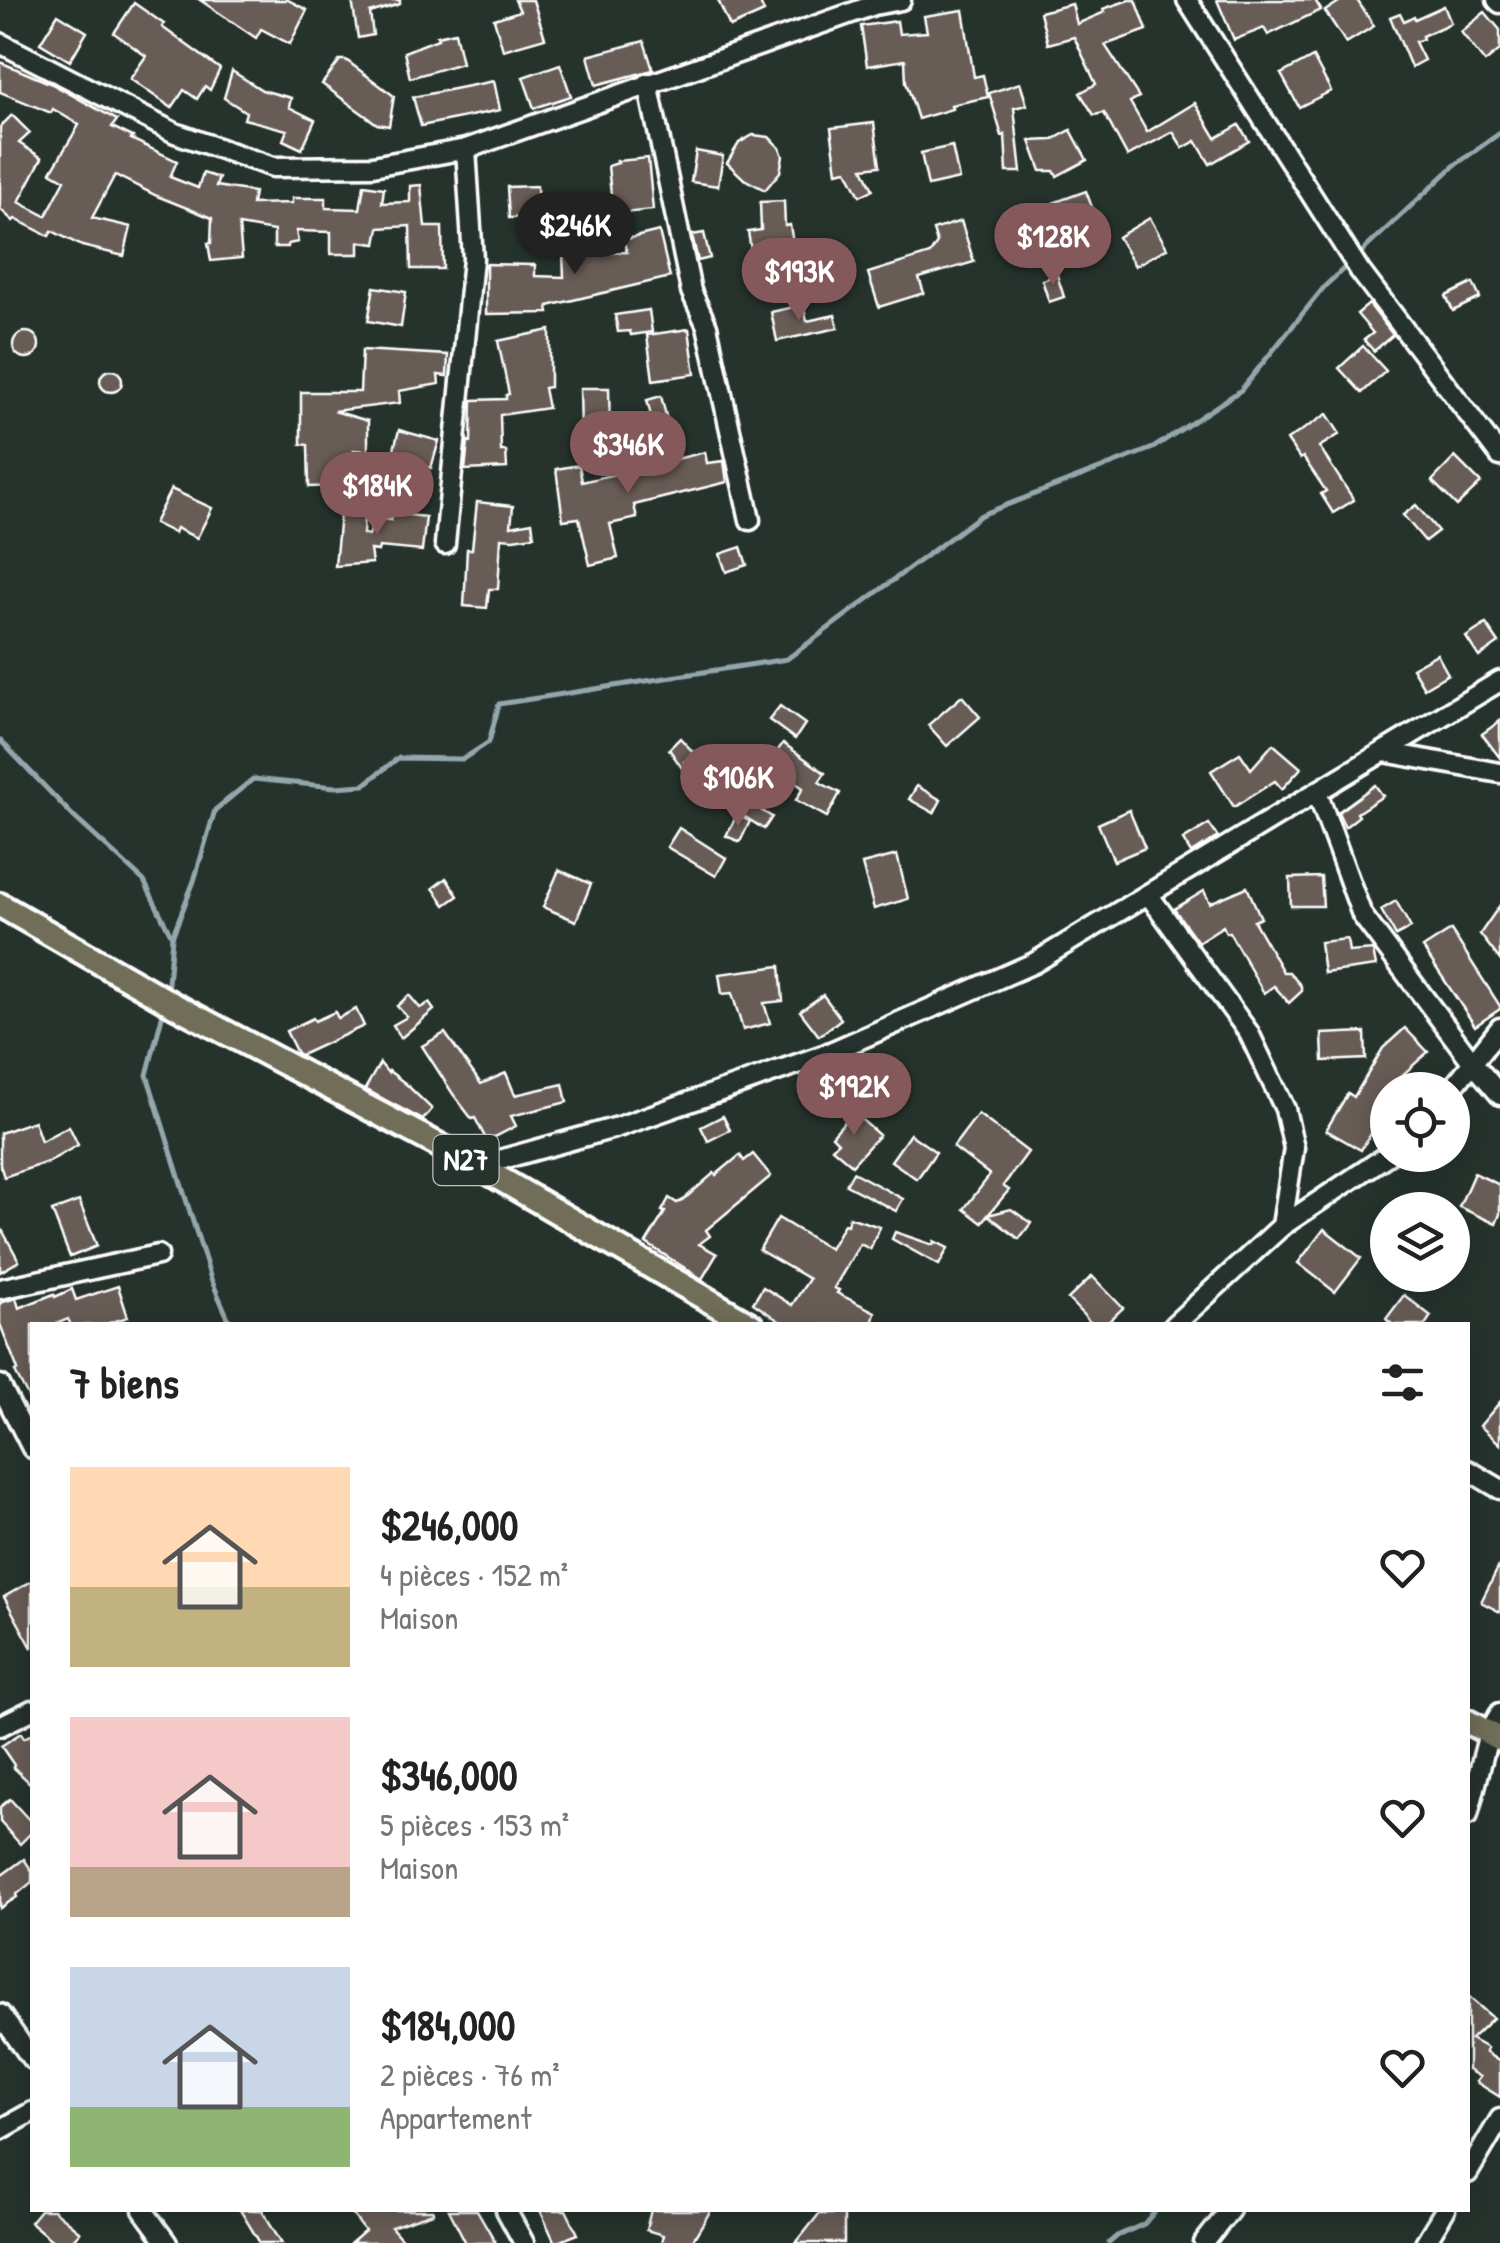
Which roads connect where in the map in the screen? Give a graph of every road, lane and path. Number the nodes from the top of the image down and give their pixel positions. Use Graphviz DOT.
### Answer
graph roads {
  1 [pos="901,0"];
  2 [pos="1187,0"];
  3 [pos="0,43"];
  4 [pos="648,83"];
  5 [pos="466,149"];
  6 [pos="1500,456"];
  7 [pos="750,520"];
  8 [pos="445,544"];
  9 [pos="1500,681"];
  10 [pos="1384,752"];
  11 [pos="1500,774"];
  12 [pos="1317,792"];
  13 [pos="1148,894"];
  14 [pos="0,906"];
  15 [pos="1500,1028"];
  16 [pos="1473,1064"];
  17 [pos="1466,1072"];
  18 [pos="1500,1095"];
  19 [pos="478,1166"];
  20 [pos="1370,1167"];
  21 [pos="1282,1226"];
  22 [pos="158,1255"];
  23 [pos="0,1289"];
  24 [pos="746,1322"];
  25 [pos="1177,1322"];
  26 [pos="0,1385"];
  27 [pos="30,1444"];
  28 [pos="1470,1471"];
  29 [pos="1500,1489"];
  30 [pos="30,1711"];
  31 [pos="0,1726"];
  32 [pos="1489,1727"];
  33 [pos="1470,1807"];
  34 [pos="0,2014"];
  35 [pos="30,2056"];
  36 [pos="30,2113"];
  37 [pos="1500,2119"];
  38 [pos="0,2130"];
  39 [pos="1470,2169"];
  40 [pos="144,2212"];
  41 [pos="507,2212"];
  42 [pos="1228,2212"];
  43 [pos="1444,2212"];
  44 [pos="167,2243"];
  45 [pos="524,2243"];
  46 [pos="1204,2243"];
  47 [pos="1425,2243"];
  1 -- 4 [label="street"];
  2 -- 6 [label="street"];
  3 -- 5 [label="street"];
  4 -- 5 [label="street"];
  4 -- 7 [label="street"];
  5 -- 8 [label="street"];
  9 -- 10 [label="street"];
  10 -- 11 [label="street"];
  10 -- 12 [label="street"];
  12 -- 13 [label="street"];
  12 -- 16 [label="street"];
  13 -- 19 [label="street"];
  13 -- 21 [label="street"];
  14 -- 19 [label="main road, N27"];
  15 -- 16 [label="street"];
  16 -- 17 [label="street"];
  16 -- 18 [label="street"];
  19 -- 24 [label="main road, N27"];
  20 -- 21 [label="street"];
  21 -- 25 [label="street"];
  22 -- 23 [label="street"];
  26 -- 27 [label="street"];
  28 -- 29 [label="street"];
  30 -- 31 [label="street"];
  32 -- 33 [label="street"];
  34 -- 35 [label="street"];
  36 -- 38 [label="street"];
  37 -- 39 [label="street"];
  40 -- 44 [label="street"];
  41 -- 45 [label="street"];
  42 -- 46 [label="street"];
  43 -- 47 [label="street"];
}
